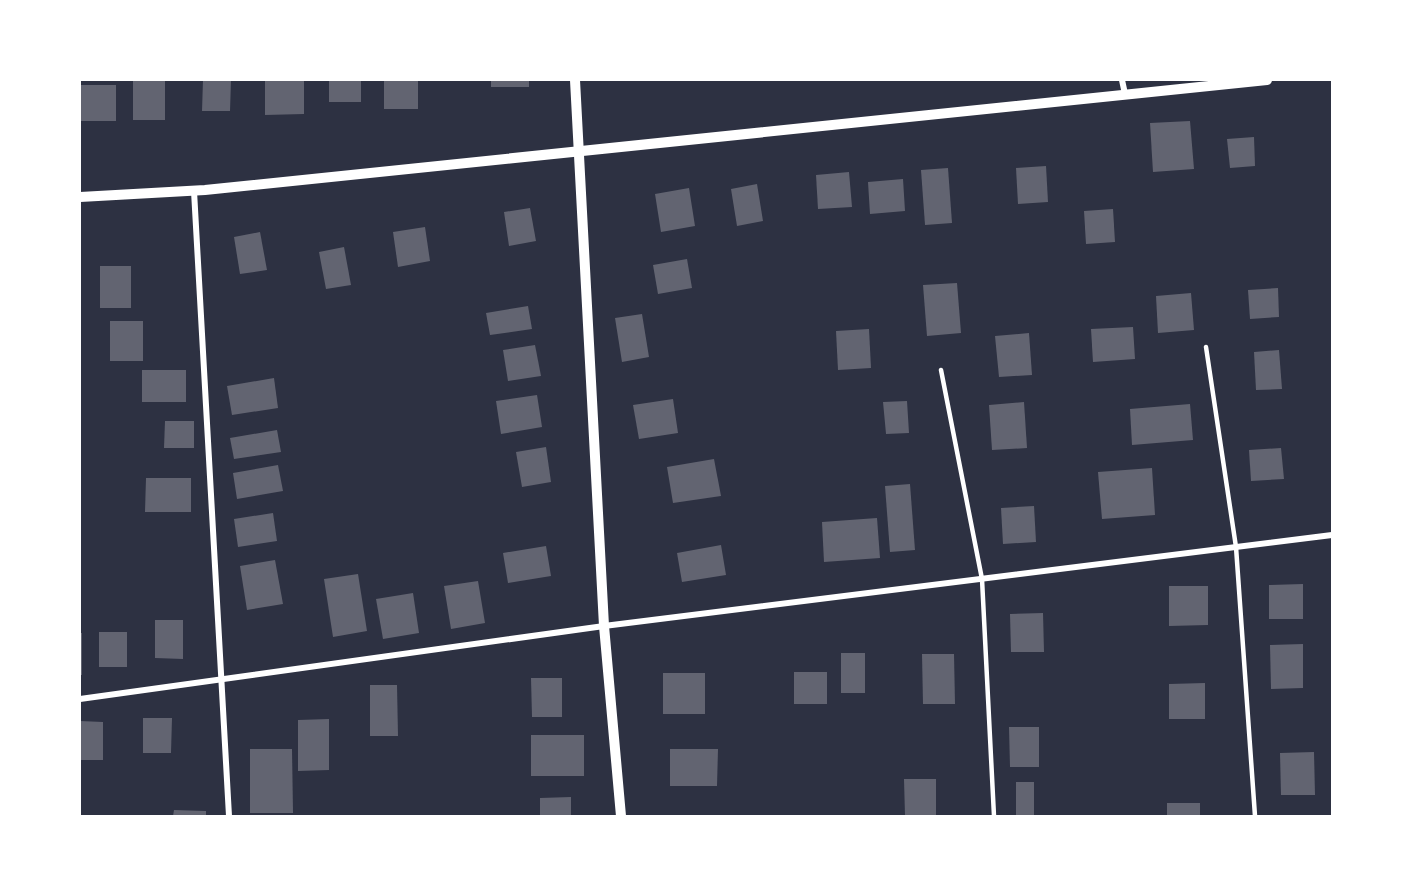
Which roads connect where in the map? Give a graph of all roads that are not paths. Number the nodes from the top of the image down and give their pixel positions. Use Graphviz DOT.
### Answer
graph roads {
  1 [pos="575,80"];
  2 [pos="1122,80"];
  3 [pos="1267,80"];
  4 [pos="1125,94"];
  5 [pos="579,152"];
  6 [pos="194,191"];
  7 [pos="80,197"];
  8 [pos="1206,348"];
  9 [pos="941,370"];
  10 [pos="1332,535"];
  11 [pos="1236,547"];
  12 [pos="982,579"];
  13 [pos="604,626"];
  14 [pos="221,679"];
  15 [pos="80,699"];
  16 [pos="229,816"];
  17 [pos="621,816"];
  18 [pos="994,816"];
  19 [pos="1255,816"];
  1 -- 5 [label="street"];
  2 -- 4 [label="street"];
  3 -- 4 [label="street"];
  4 -- 5 [label="street"];
  5 -- 6 [label="street"];
  5 -- 13 [label="street"];
  6 -- 7 [label="street"];
  6 -- 14 [label="street"];
  8 -- 11 [label="lane"];
  9 -- 12 [label="lane"];
  10 -- 11 [label="street"];
  11 -- 12 [label="street"];
  11 -- 19 [label="lane"];
  12 -- 13 [label="street"];
  12 -- 18 [label="lane"];
  13 -- 14 [label="street"];
  13 -- 17 [label="street"];
  14 -- 15 [label="street"];
  14 -- 16 [label="street"];
}
